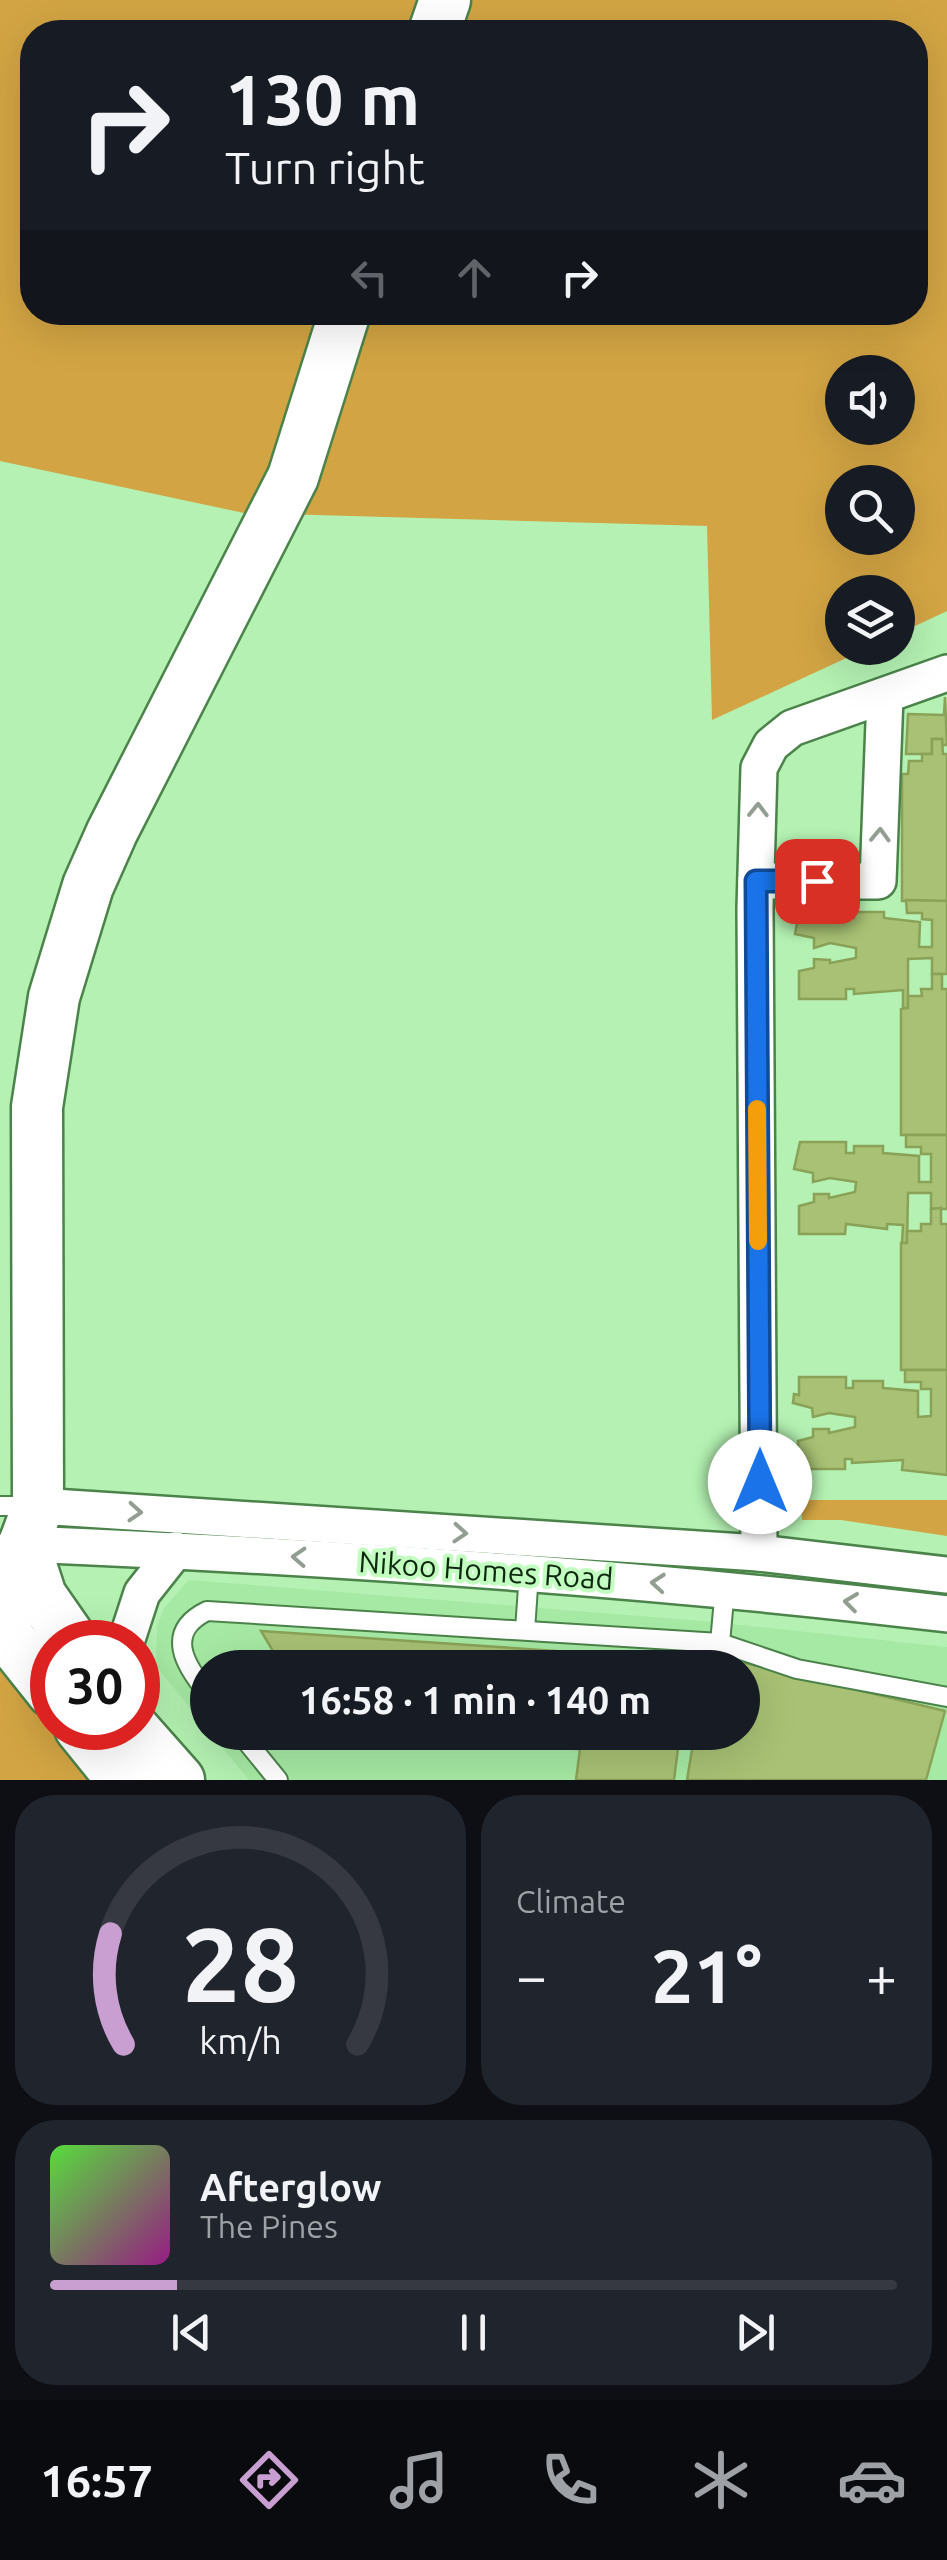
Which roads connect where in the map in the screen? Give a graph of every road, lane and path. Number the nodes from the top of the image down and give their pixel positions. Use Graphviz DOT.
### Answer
graph roads {
  1 [pos="342,325"];
  2 [pos="947,673"];
  3 [pos="885,696"];
  4 [pos="756,881"];
  5 [pos="12,1537"];
  6 [pos="564,1539"];
  7 [pos="176,1550"];
  8 [pos="759,1553"];
  9 [pos="544,1574"];
  10 [pos="947,1575"];
  11 [pos="725,1588"];
  12 [pos="0,1607"];
  13 [pos="947,1614"];
  14 [pos="57,1620"];
  15 [pos="133,1620"];
  16 [pos="524,1630"];
  17 [pos="720,1643"];
  18 [pos="30,1664"];
  19 [pos="190,1671"];
  20 [pos="947,1697"];
  21 [pos="98,1750"];
  22 [pos="153,1750"];
  23 [pos="254,1750"];
  24 [pos="122,1780"];
  25 [pos="178,1780"];
  26 [pos="278,1780"];
  1 -- 5 [label="street"];
  2 -- 3 [label="street"];
  4 -- 3 [label="street, one-way"];
  4 -- 3 [label="street, one-way"];
  4 -- 8 [label="street"];
  5 -- 6 [label="street, Nikoo Homes Road, one-way"];
  5 -- 7 [label="street, Nikoo Homes Road"];
  5 -- 14 [label="street"];
  6 -- 8 [label="street, Nikoo Homes Road"];
  6 -- 9 [label="street"];
  9 -- 7 [label="street, Nikoo Homes Road, one-way"];
  7 -- 15 [label="street"];
  8 -- 10 [label="street, Nikoo Homes Road"];
  11 -- 9 [label="street, Nikoo Homes Road, one-way"];
  9 -- 16 [label="lane"];
  13 -- 11 [label="street, Nikoo Homes Road, one-way"];
  11 -- 17 [label="lane"];
  12 -- 18 [label="street"];
  16 -- 17 [label="lane"];
  16 -- 19 [label="lane"];
  17 -- 20 [label="lane"];
  21 -- 24 [label="street"];
  22 -- 25 [label="street"];
  23 -- 26 [label="lane"];
}
